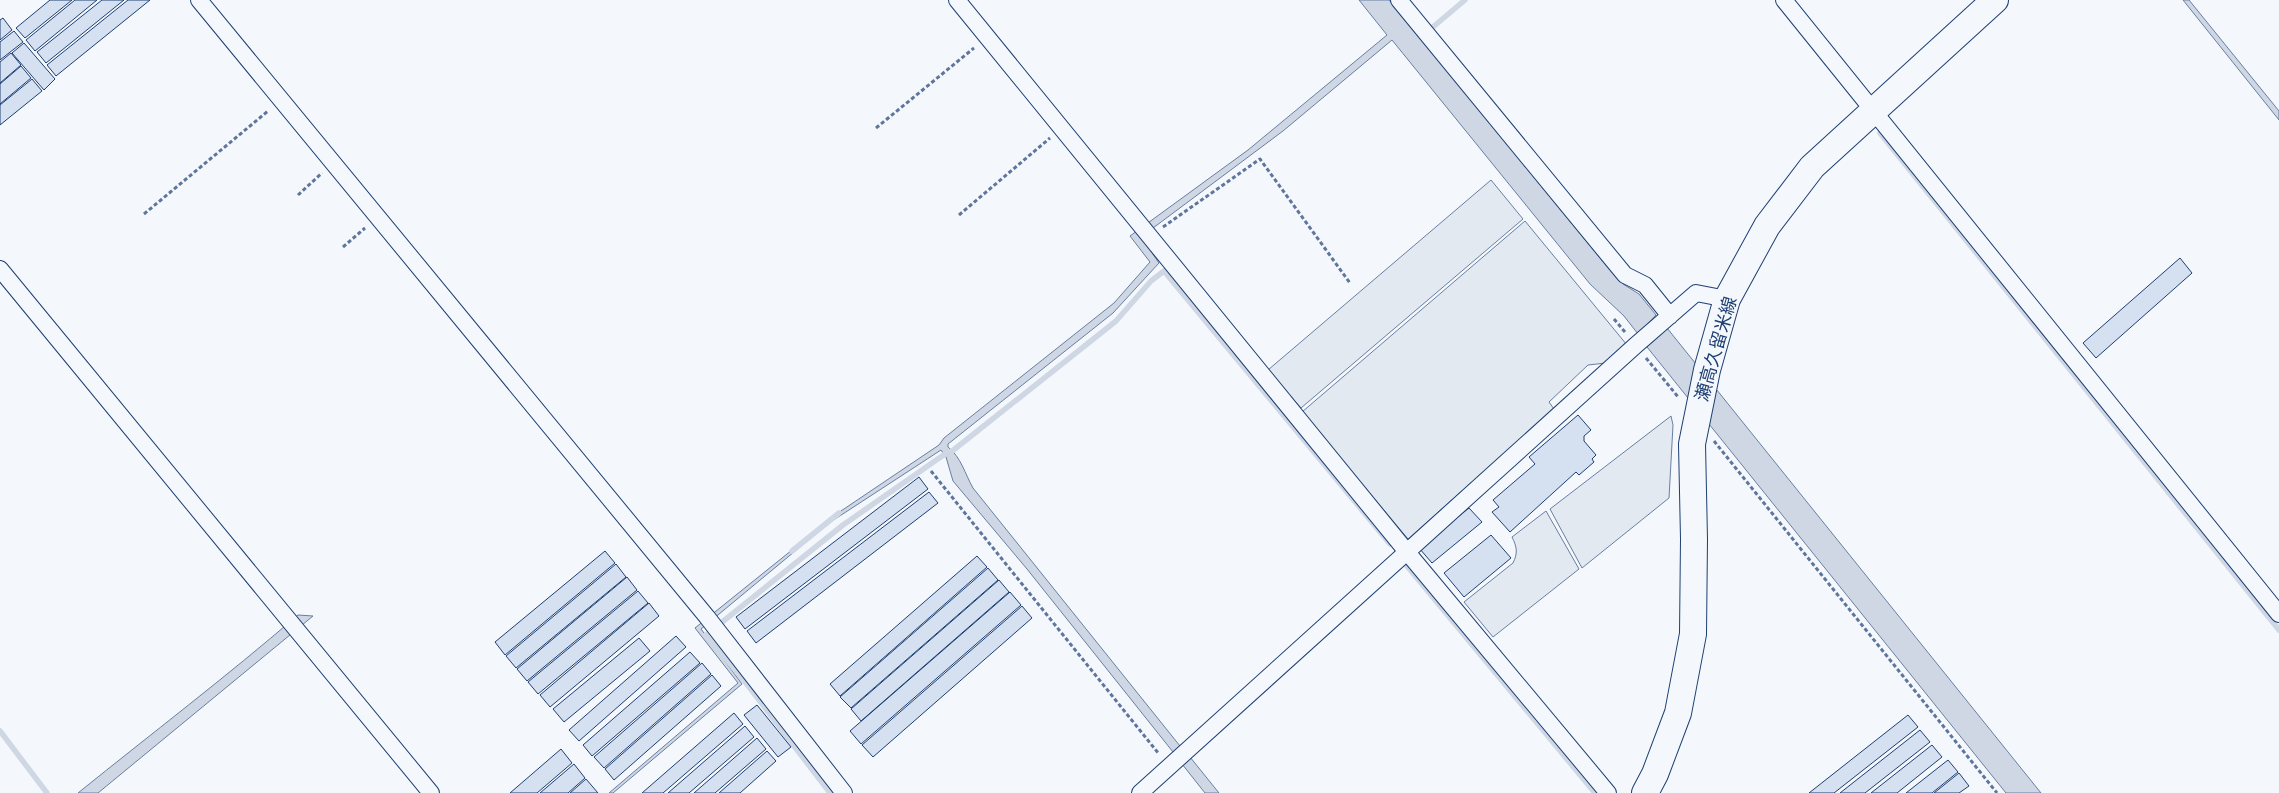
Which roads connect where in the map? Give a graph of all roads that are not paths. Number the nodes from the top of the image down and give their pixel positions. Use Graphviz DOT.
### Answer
graph roads {
  1 [pos="199,0"];
  2 [pos="957,0"];
  3 [pos="1399,0"];
  4 [pos="1784,0"];
  5 [pos="1995,0"];
  6 [pos="1874,109"];
  7 [pos="0,269"];
  8 [pos="1727,300"];
  9 [pos="1670,316"];
  10 [pos="1407,552"];
  11 [pos="2279,614"];
  12 [pos="431,793"];
  13 [pos="844,793"];
  14 [pos="1140,793"];
  15 [pos="1608,793"];
  16 [pos="1645,793"];
  1 -- 13 [label="street"];
  2 -- 10 [label="street"];
  3 -- 9 [label="street"];
  4 -- 6 [label="street"];
  5 -- 6 [label="main road, 瀬高久留米線"];
  6 -- 8 [label="main road, 瀬高久留米線"];
  6 -- 11 [label="street"];
  7 -- 12 [label="street"];
  8 -- 9 [label="street"];
  8 -- 16 [label="main road, 瀬高久留米線"];
  9 -- 10 [label="street"];
  10 -- 14 [label="street"];
  10 -- 15 [label="street"];
}
